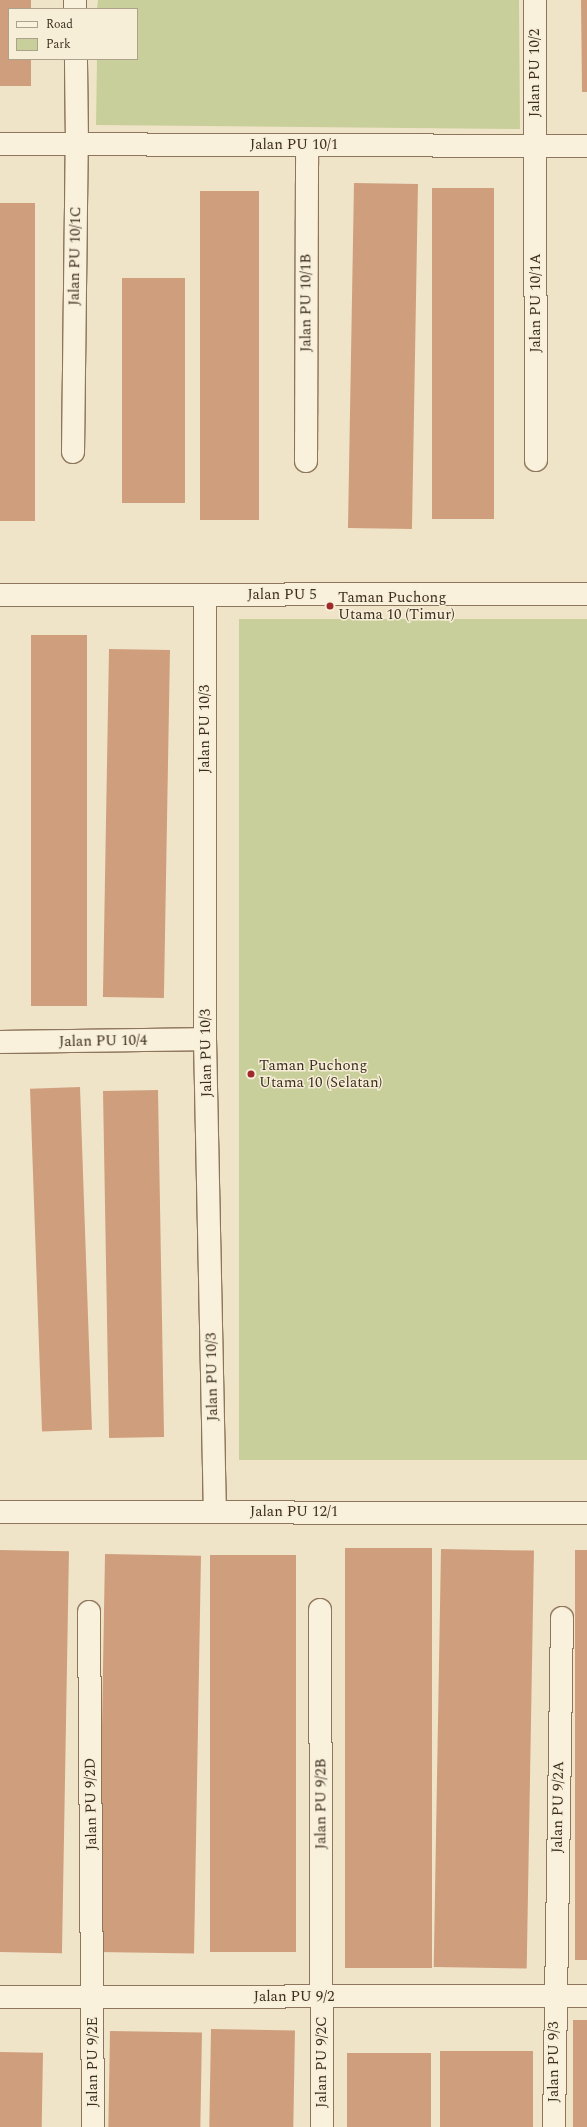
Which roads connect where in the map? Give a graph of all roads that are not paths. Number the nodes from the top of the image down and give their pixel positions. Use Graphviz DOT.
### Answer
graph roads {
  1 [pos="535,0"];
  2 [pos="76,60"];
  3 [pos="0,144"];
  4 [pos="77,144"];
  5 [pos="307,145"];
  6 [pos="535,146"];
  7 [pos="587,146"];
  8 [pos="73,452"];
  9 [pos="536,460"];
  10 [pos="306,461"];
  11 [pos="587,594"];
  12 [pos="0,595"];
  13 [pos="205,595"];
  14 [pos="205,1039"];
  15 [pos="0,1042"];
  16 [pos="0,1512"];
  17 [pos="215,1512"];
  18 [pos="587,1513"];
  19 [pos="320,1610"];
  20 [pos="89,1612"];
  21 [pos="562,1618"];
  22 [pos="554,1996"];
  23 [pos="587,1996"];
  24 [pos="0,1997"];
  25 [pos="92,1997"];
  26 [pos="322,1997"];
  27 [pos="93,2127"];
  28 [pos="322,2127"];
  29 [pos="554,2127"];
  1 -- 6 [label="street, Jalan PU 10/2"];
  2 -- 4 [label="street, Jalan PU 10/1C"];
  3 -- 4 [label="street, Jalan PU 10/1"];
  4 -- 5 [label="street, Jalan PU 10/1"];
  4 -- 8 [label="street, Jalan PU 10/1C"];
  5 -- 6 [label="street, Jalan PU 10/1"];
  5 -- 10 [label="street, Jalan PU 10/1B"];
  6 -- 7 [label="street, Jalan PU 10/1"];
  6 -- 9 [label="street, Jalan PU 10/1A"];
  11 -- 13 [label="street, Jalan PU 5"];
  12 -- 13 [label="street, Jalan PU 5"];
  13 -- 14 [label="street, Jalan PU 10/3"];
  14 -- 15 [label="street, Jalan PU 10/4"];
  14 -- 17 [label="street, Jalan PU 10/3"];
  16 -- 17 [label="street, Jalan PU 12/1"];
  17 -- 18 [label="street, Jalan PU 12/1"];
  19 -- 26 [label="street, Jalan PU 9/2B"];
  20 -- 25 [label="street, Jalan PU 9/2D"];
  21 -- 22 [label="street, Jalan PU 9/2A"];
  22 -- 23 [label="street, Jalan PU 9/2"];
  22 -- 26 [label="street, Jalan PU 9/2"];
  22 -- 29 [label="street, Jalan PU 9/3"];
  24 -- 25 [label="street, Jalan PU 9/2"];
  25 -- 26 [label="street, Jalan PU 9/2"];
  25 -- 27 [label="street, Jalan PU 9/2E"];
  26 -- 28 [label="street, Jalan PU 9/2C"];
}
